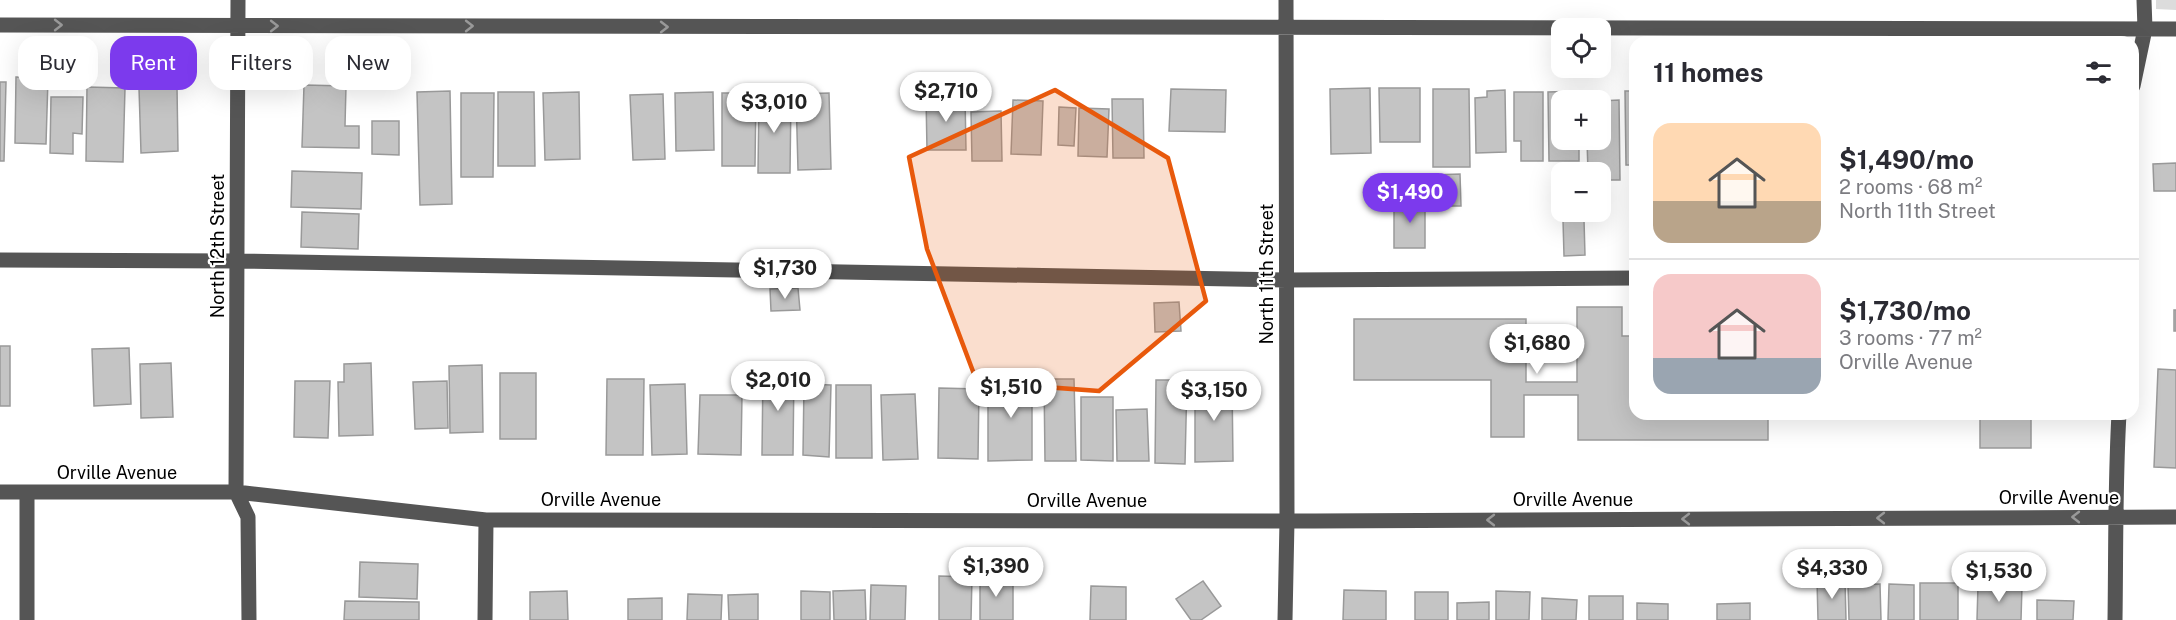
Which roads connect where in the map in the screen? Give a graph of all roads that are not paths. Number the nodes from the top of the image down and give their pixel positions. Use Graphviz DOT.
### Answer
graph roads {
  1 [pos="238,0"];
  2 [pos="1286,0"];
  3 [pos="2144,0"];
  4 [pos="0,25"];
  5 [pos="238,26"];
  6 [pos="1287,28"];
  7 [pos="2145,29"];
  8 [pos="2176,29"];
  9 [pos="2139,58"];
  10 [pos="0,260"];
  11 [pos="237,261"];
  12 [pos="1629,278"];
  13 [pos="1287,280"];
  14 [pos="2119,420"];
  15 [pos="0,492"];
  16 [pos="27,492"];
  17 [pos="236,492"];
  18 [pos="2117,517"];
  19 [pos="2176,517"];
  20 [pos="486,520"];
  21 [pos="1287,521"];
  22 [pos="27,620"];
  23 [pos="249,620"];
  24 [pos="485,620"];
  25 [pos="1285,620"];
  26 [pos="2115,620"];
  1 -- 5 [label="street, North 12th Street"];
  2 -- 6 [label="street, North 11th Street"];
  3 -- 7 [label="street"];
  4 -- 5 [label="street, one-way"];
  5 -- 6 [label="street, one-way"];
  5 -- 11 [label="street, North 12th Street"];
  6 -- 7 [label="street"];
  6 -- 13 [label="street, North 11th Street"];
  7 -- 8 [label="street"];
  7 -- 9 [label="street"];
  10 -- 11 [label="street"];
  11 -- 13 [label="street"];
  11 -- 17 [label="street, North 12th Street"];
  12 -- 13 [label="street"];
  13 -- 21 [label="street, North 11th Street"];
  14 -- 18 [label="street"];
  15 -- 16 [label="street, Orville Avenue"];
  16 -- 17 [label="street, Orville Avenue"];
  16 -- 22 [label="street"];
  17 -- 20 [label="street, Orville Avenue"];
  17 -- 23 [label="street"];
  18 -- 19 [label="street, Orville Avenue"];
  18 -- 21 [label="street, Orville Avenue, one-way"];
  18 -- 26 [label="street"];
  20 -- 21 [label="street, Orville Avenue"];
  20 -- 24 [label="street"];
  21 -- 25 [label="street, North 11th Street"];
}
